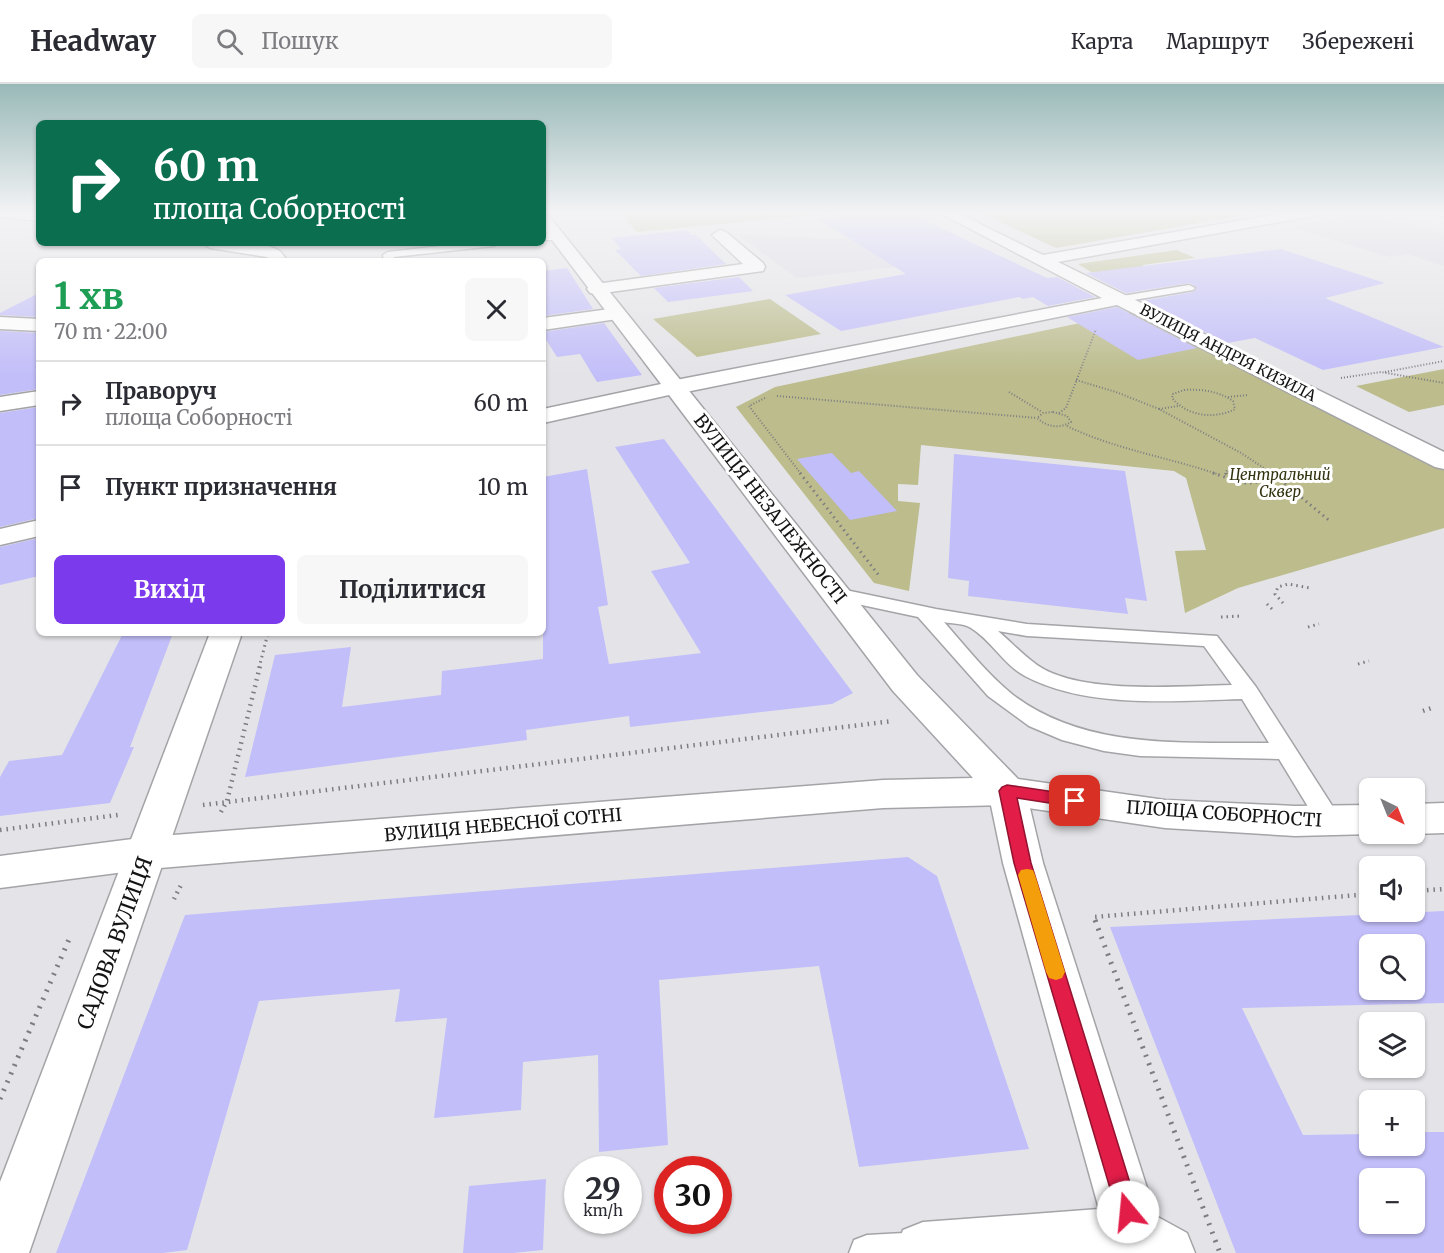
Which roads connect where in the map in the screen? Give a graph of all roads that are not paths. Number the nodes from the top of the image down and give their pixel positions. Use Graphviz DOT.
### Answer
graph roads {
  1 [pos="577,268"];
  2 [pos="753,268"];
  3 [pos="1057,268"];
  4 [pos="1189,288"];
  5 [pos="596,289"];
  6 [pos="1122,299"];
  7 [pos="617,314"];
  8 [pos="0,323"];
  9 [pos="546,324"];
  10 [pos="36,325"];
  11 [pos="676,387"];
  12 [pos="36,398"];
  13 [pos="0,404"];
  14 [pos="546,415"];
  15 [pos="1444,462"];
  16 [pos="36,529"];
  17 [pos="0,537"];
  18 [pos="836,594"];
  19 [pos="926,614"];
  20 [pos="976,622"];
  21 [pos="225,636"];
  22 [pos="1248,692"];
  23 [pos="1286,751"];
  24 [pos="1007,791"];
  25 [pos="1444,818"];
  26 [pos="1425,819"];
  27 [pos="1359,820"];
  28 [pos="1330,821"];
  29 [pos="148,853"];
  30 [pos="0,872"];
  31 [pos="1151,1244"];
  32 [pos="923,1251"];
  33 [pos="1,1253"];
  34 [pos="867,1253"];
  1 -- 5 [label="street, ВУЛИЦЯ НЕЗАЛЕЖНОСТІ"];
  2 -- 5 [label="street"];
  3 -- 6 [label="street, ВУЛИЦЯ АНДРІЯ КИЗИЛА"];
  4 -- 6 [label="lane"];
  5 -- 7 [label="street, ВУЛИЦЯ НЕЗАЛЕЖНОСТІ"];
  6 -- 11 [label="street"];
  6 -- 15 [label="street, ВУЛИЦЯ АНДРІЯ КИЗИЛА"];
  7 -- 9 [label="street"];
  7 -- 11 [label="street, ВУЛИЦЯ НЕЗАЛЕЖНОСТІ"];
  8 -- 10 [label="street"];
  11 -- 14 [label="street"];
  11 -- 18 [label="street, ВУЛИЦЯ НЕЗАЛЕЖНОСТІ"];
  12 -- 13 [label="street"];
  16 -- 17 [label="street"];
  18 -- 19 [label="lane"];
  18 -- 24 [label="street, ВУЛИЦЯ НЕЗАЛЕЖНОСТІ"];
  19 -- 20 [label="lane"];
  19 -- 23 [label="lane"];
  20 -- 22 [label="lane"];
  20 -- 22 [label="lane"];
  21 -- 29 [label="street, САДОВА ВУЛИЦЯ"];
  22 -- 23 [label="lane"];
  23 -- 28 [label="lane"];
  24 -- 28 [label="street, ПЛОЩА СОБОРНОСТІ"];
  24 -- 29 [label="street, ВУЛИЦЯ НЕБЕСНОЇ СОТНІ"];
  24 -- 31 [label="street"];
  25 -- 26 [label="street"];
  27 -- 28 [label="street, ПЛОЩА СОБОРНОСТІ"];
  29 -- 30 [label="street, ВУЛИЦЯ НЕБЕСНОЇ СОТНІ"];
  29 -- 33 [label="street, САДОВА ВУЛИЦЯ"];
  31 -- 32 [label="street"];
  32 -- 34 [label="lane"];
}
